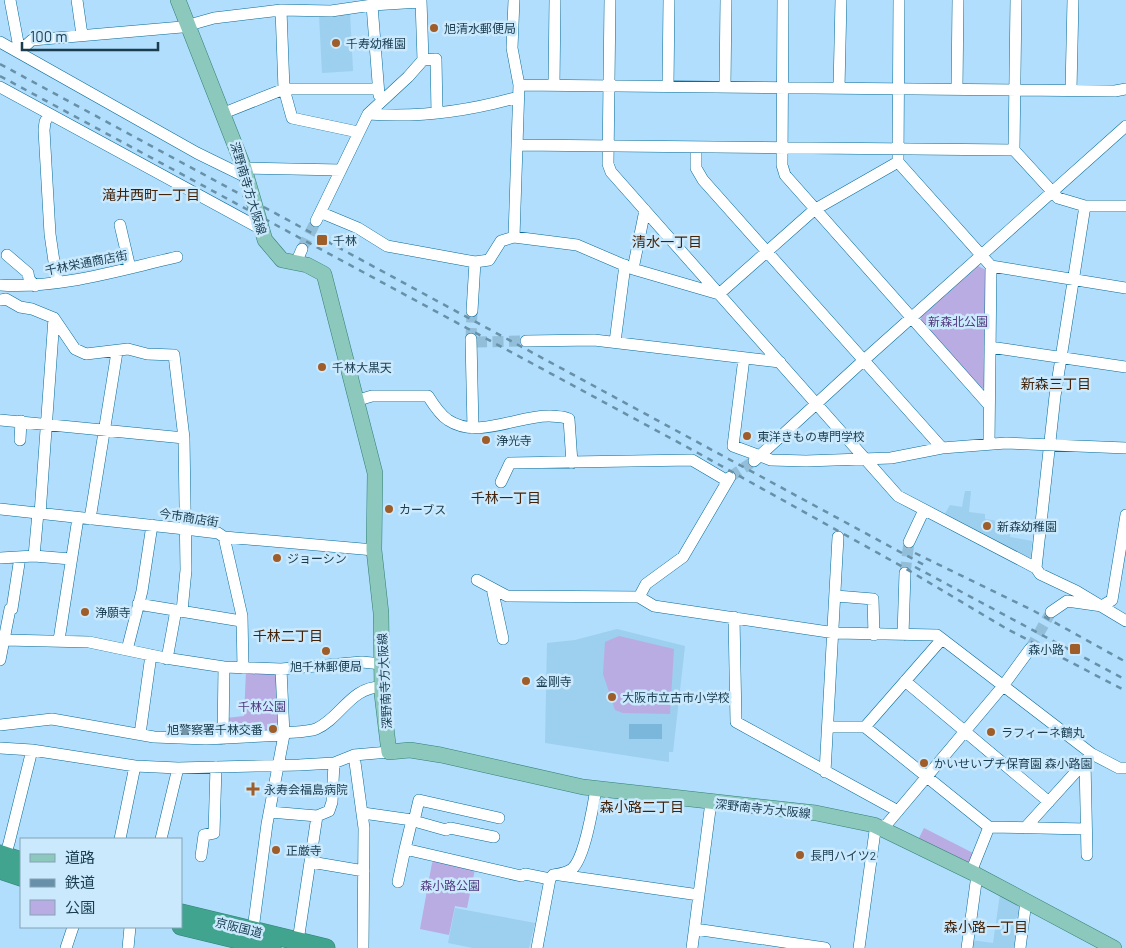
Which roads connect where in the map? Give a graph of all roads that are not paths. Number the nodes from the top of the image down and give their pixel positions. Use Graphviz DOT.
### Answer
graph roads {
  1 [pos="10,0"];
  2 [pos="77,0"];
  3 [pos="178,0"];
  4 [pos="514,0"];
  5 [pos="555,0"];
  6 [pos="610,0"];
  7 [pos="669,0"];
  8 [pos="726,0"];
  9 [pos="783,0"];
  10 [pos="841,0"];
  11 [pos="899,0"];
  12 [pos="958,0"];
  13 [pos="1016,0"];
  14 [pos="1073,0"];
  15 [pos="420,1"];
  16 [pos="366,4"];
  17 [pos="281,10"];
  18 [pos="186,25"];
  19 [pos="82,35"];
  20 [pos="0,42"];
  21 [pos="20,54"];
  22 [pos="423,60"];
  23 [pos="519,85"];
  24 [pos="554,85"];
  25 [pos="609,85"];
  26 [pos="668,86"];
  27 [pos="725,86"];
  28 [pos="0,87"];
  29 [pos="782,87"];
  30 [pos="840,88"];
  31 [pos="284,89"];
  32 [pos="898,89"];
  33 [pos="957,89"];
  34 [pos="378,90"];
  35 [pos="1014,90"];
  36 [pos="1072,90"];
  37 [pos="1125,91"];
  38 [pos="518,97"];
  39 [pos="380,102"];
  40 [pos="438,112"];
  41 [pos="224,113"];
  42 [pos="49,114"];
  43 [pos="368,114"];
  44 [pos="1126,126"];
  45 [pos="358,132"];
  46 [pos="518,145"];
  47 [pos="609,147"];
  48 [pos="696,147"];
  49 [pos="782,148"];
  50 [pos="898,149"];
  51 [pos="1014,150"];
  52 [pos="898,162"];
  53 [pos="341,170"];
  54 [pos="245,173"];
  55 [pos="1052,193"];
  56 [pos="1085,206"];
  57 [pos="1126,206"];
  58 [pos="645,210"];
  59 [pos="814,210"];
  60 [pos="120,225"];
  61 [pos="263,230"];
  62 [pos="514,237"];
  63 [pos="767,251"];
  64 [pos="8,255"];
  65 [pos="982,256"];
  66 [pos="177,257"];
  67 [pos="475,262"];
  68 [pos="992,266"];
  69 [pos="629,267"];
  70 [pos="130,268"];
  71 [pos="1074,280"];
  72 [pos="57,282"];
  73 [pos="0,285"];
  74 [pos="35,286"];
  75 [pos="1126,288"];
  76 [pos="719,294"];
  77 [pos="0,300"];
  78 [pos="472,311"];
  79 [pos="54,318"];
  80 [pos="911,318"];
  81 [pos="472,341"];
  82 [pos="526,341"];
  83 [pos="615,342"];
  84 [pos="990,347"];
  85 [pos="118,352"];
  86 [pos="744,358"];
  87 [pos="1061,358"];
  88 [pos="864,360"];
  89 [pos="780,362"];
  90 [pos="1126,367"];
  91 [pos="356,401"];
  92 [pos="817,403"];
  93 [pos="989,405"];
  94 [pos="0,420"];
  95 [pos="21,421"];
  96 [pos="48,424"];
  97 [pos="473,428"];
  98 [pos="103,430"];
  99 [pos="184,438"];
  100 [pos="20,440"];
  101 [pos="989,443"];
  102 [pos="1050,444"];
  103 [pos="942,448"];
  104 [pos="1126,448"];
  105 [pos="756,459"];
  106 [pos="867,459"];
  107 [pos="572,463"];
  108 [pos="501,482"];
  109 [pos="0,510"];
  110 [pos="924,510"];
  111 [pos="39,514"];
  112 [pos="1126,514"];
  113 [pos="84,518"];
  114 [pos="152,525"];
  115 [pos="185,528"];
  116 [pos="224,537"];
  117 [pos="838,538"];
  118 [pos="909,542"];
  119 [pos="374,550"];
  120 [pos="34,556"];
  121 [pos="20,557"];
  122 [pos="0,558"];
  123 [pos="72,559"];
  124 [pos="1036,568"];
  125 [pos="906,573"];
  126 [pos="1121,579"];
  127 [pos="477,580"];
  128 [pos="492,588"];
  129 [pos="836,596"];
  130 [pos="639,597"];
  131 [pos="138,604"];
  132 [pos="1102,606"];
  133 [pos="179,611"];
  134 [pos="1051,612"];
  135 [pos="734,617"];
  136 [pos="240,621"];
  137 [pos="1126,621"];
  138 [pos="835,633"];
  139 [pos="903,635"];
  140 [pos="874,636"];
  141 [pos="502,639"];
  142 [pos="942,639"];
  143 [pos="59,640"];
  144 [pos="2,642"];
  145 [pos="1030,649"];
  146 [pos="127,650"];
  147 [pos="151,655"];
  148 [pos="167,658"];
  149 [pos="0,660"];
  150 [pos="382,664"];
  151 [pos="224,667"];
  152 [pos="243,668"];
  153 [pos="281,669"];
  154 [pos="905,681"];
  155 [pos="1003,686"];
  156 [pos="382,687"];
  157 [pos="0,725"];
  158 [pos="828,727"];
  159 [pos="864,727"];
  160 [pos="964,731"];
  161 [pos="140,734"];
  162 [pos="284,734"];
  163 [pos="223,739"];
  164 [pos="0,748"];
  165 [pos="32,750"];
  166 [pos="394,751"];
  167 [pos="354,756"];
  168 [pos="1088,758"];
  169 [pos="335,762"];
  170 [pos="280,765"];
  171 [pos="135,766"];
  172 [pos="216,766"];
  173 [pos="178,768"];
  174 [pos="1126,768"];
  175 [pos="825,772"];
  176 [pos="927,776"];
  177 [pos="596,789"];
  178 [pos="711,802"];
  179 [pos="1048,802"];
  180 [pos="898,811"];
  181 [pos="270,812"];
  182 [pos="363,813"];
  183 [pos="317,816"];
  184 [pos="498,818"];
  185 [pos="413,821"];
  186 [pos="881,827"];
  187 [pos="989,827"];
  188 [pos="1025,828"];
  189 [pos="1086,829"];
  190 [pos="494,837"];
  191 [pos="120,838"];
  192 [pos="162,838"];
  193 [pos="405,849"];
  194 [pos="1087,855"];
  195 [pos="201,856"];
  196 [pos="5,859"];
  197 [pos="311,862"];
  198 [pos="364,871"];
  199 [pos="974,874"];
  200 [pos="20,876"];
  201 [pos="553,877"];
  202 [pos="398,882"];
  203 [pos="699,895"];
  204 [pos="1026,901"];
  205 [pos="182,913"];
  206 [pos="182,926"];
  207 [pos="72,928"];
  208 [pos="130,928"];
  209 [pos="695,929"];
  210 [pos="253,941"];
  211 [pos="298,941"];
  212 [pos="66,948"];
  213 [pos="128,948"];
  214 [pos="272,948"];
  215 [pos="326,948"];
  216 [pos="363,948"];
  217 [pos="537,948"];
  218 [pos="692,948"];
  219 [pos="825,948"];
  220 [pos="858,948"];
  221 [pos="967,948"];
  222 [pos="1020,948"];
  223 [pos="1114,948"];
  1 -- 21 [label="street"];
  2 -- 19 [label="street"];
  3 -- 18 [label="main road, 深野南寺方大阪線"];
  4 -- 23 [label="street"];
  5 -- 24 [label="street"];
  6 -- 25 [label="street"];
  7 -- 26 [label="street"];
  8 -- 27 [label="street"];
  9 -- 29 [label="street"];
  10 -- 30 [label="street"];
  11 -- 32 [label="street"];
  12 -- 33 [label="street"];
  13 -- 35 [label="street"];
  14 -- 36 [label="street"];
  15 -- 16 [label="street"];
  15 -- 22 [label="street"];
  16 -- 17 [label="street"];
  16 -- 34 [label="street"];
  17 -- 18 [label="street"];
  17 -- 31 [label="street"];
  18 -- 19 [label="street"];
  18 -- 41 [label="main road, 深野南寺方大阪線"];
  19 -- 21 [label="street"];
  20 -- 21 [label="street"];
  21 -- 54 [label="street"];
  22 -- 39 [label="street"];
  22 -- 40 [label="street"];
  23 -- 24 [label="street"];
  23 -- 38 [label="street"];
  24 -- 25 [label="street"];
  25 -- 26 [label="street"];
  25 -- 47 [label="street"];
  26 -- 27 [label="street"];
  27 -- 29 [label="street"];
  28 -- 42 [label="street"];
  29 -- 30 [label="street"];
  29 -- 49 [label="street"];
  30 -- 32 [label="street"];
  31 -- 34 [label="street"];
  31 -- 41 [label="street"];
  31 -- 45 [label="street"];
  32 -- 33 [label="street"];
  32 -- 50 [label="street"];
  33 -- 35 [label="street"];
  34 -- 39 [label="street"];
  35 -- 36 [label="street"];
  35 -- 51 [label="street"];
  36 -- 37 [label="street"];
  38 -- 40 [label="street"];
  38 -- 46 [label="street"];
  39 -- 43 [label="street"];
  40 -- 43 [label="street"];
  41 -- 54 [label="main road, 深野南寺方大阪線"];
  42 -- 61 [label="street"];
  42 -- 72 [label="street"];
  43 -- 45 [label="street"];
  44 -- 55 [label="street"];
  45 -- 53 [label="street"];
  46 -- 47 [label="street"];
  46 -- 62 [label="street"];
  47 -- 48 [label="street"];
  47 -- 58 [label="street"];
  48 -- 49 [label="street"];
  48 -- 63 [label="street"];
  49 -- 50 [label="street"];
  49 -- 59 [label="street"];
  50 -- 51 [label="street"];
  50 -- 52 [label="street"];
  51 -- 55 [label="street"];
  52 -- 59 [label="street"];
  52 -- 65 [label="street"];
  53 -- 54 [label="street"];
  53 -- 67 [label="street"];
  54 -- 61 [label="main road, 深野南寺方大阪線"];
  55 -- 56 [label="street"];
  55 -- 65 [label="street"];
  56 -- 57 [label="street"];
  56 -- 71 [label="street"];
  58 -- 69 [label="street"];
  58 -- 76 [label="street"];
  59 -- 63 [label="street"];
  59 -- 80 [label="street"];
  60 -- 70 [label="street"];
  61 -- 91 [label="main road, 深野南寺方大阪線"];
  62 -- 67 [label="street"];
  62 -- 69 [label="street"];
  63 -- 76 [label="street"];
  63 -- 88 [label="street"];
  64 -- 74 [label="street"];
  65 -- 68 [label="street"];
  65 -- 80 [label="street"];
  66 -- 70 [label="street, 千林栄通商店街"];
  67 -- 78 [label="street"];
  68 -- 71 [label="street"];
  68 -- 84 [label="street"];
  69 -- 76 [label="street"];
  69 -- 83 [label="street"];
  70 -- 72 [label="street, 千林栄通商店街"];
  71 -- 75 [label="street"];
  71 -- 87 [label="street"];
  72 -- 74 [label="street, 千林栄通商店街"];
  73 -- 74 [label="street, 千林栄通商店街"];
  76 -- 89 [label="street"];
  77 -- 79 [label="street"];
  79 -- 85 [label="street"];
  79 -- 96 [label="street"];
  80 -- 88 [label="street"];
  80 -- 93 [label="street"];
  81 -- 97 [label="street"];
  82 -- 83 [label="street"];
  83 -- 86 [label="street"];
  84 -- 87 [label="street"];
  84 -- 93 [label="street"];
  85 -- 98 [label="street"];
  85 -- 99 [label="street"];
  86 -- 89 [label="street"];
  86 -- 105 [label="street"];
  87 -- 90 [label="street"];
  87 -- 102 [label="street"];
  88 -- 92 [label="street"];
  88 -- 103 [label="street"];
  89 -- 92 [label="street"];
  91 -- 97 [label="street"];
  91 -- 119 [label="main road, 深野南寺方大阪線"];
  92 -- 105 [label="street"];
  92 -- 106 [label="street"];
  93 -- 101 [label="street"];
  94 -- 95 [label="street"];
  95 -- 96 [label="street"];
  95 -- 100 [label="street"];
  96 -- 98 [label="street"];
  96 -- 111 [label="street"];
  97 -- 107 [label="street"];
  98 -- 99 [label="street"];
  98 -- 113 [label="street"];
  99 -- 115 [label="street"];
  101 -- 102 [label="street"];
  101 -- 103 [label="street"];
  102 -- 104 [label="street"];
  102 -- 124 [label="street"];
  103 -- 106 [label="street"];
  105 -- 106 [label="street"];
  106 -- 110 [label="street"];
  107 -- 108 [label="street"];
  107 -- 130 [label="street"];
  109 -- 111 [label="street, 今市商店街"];
  110 -- 118 [label="street"];
  110 -- 124 [label="street"];
  111 -- 113 [label="street, 今市商店街"];
  111 -- 120 [label="street"];
  112 -- 126 [label="street"];
  113 -- 114 [label="street, 今市商店街"];
  113 -- 123 [label="street"];
  114 -- 115 [label="street, 今市商店街"];
  114 -- 131 [label="street"];
  115 -- 116 [label="street, 今市商店街"];
  115 -- 133 [label="street"];
  116 -- 119 [label="street, 今市商店街"];
  116 -- 136 [label="street"];
  117 -- 129 [label="street"];
  119 -- 150 [label="main road, 深野南寺方大阪線"];
  120 -- 121 [label="street"];
  120 -- 123 [label="street"];
  121 -- 122 [label="street"];
  121 -- 144 [label="street"];
  123 -- 143 [label="street"];
  124 -- 132 [label="street"];
  125 -- 139 [label="street"];
  126 -- 132 [label="street"];
  127 -- 128 [label="street"];
  128 -- 130 [label="street"];
  128 -- 141 [label="street"];
  129 -- 138 [label="street"];
  129 -- 140 [label="street"];
  130 -- 135 [label="street"];
  131 -- 133 [label="street"];
  131 -- 146 [label="street"];
  132 -- 134 [label="street"];
  132 -- 137 [label="street"];
  133 -- 136 [label="street"];
  133 -- 148 [label="street"];
  135 -- 138 [label="street"];
  135 -- 175 [label="street"];
  136 -- 152 [label="street"];
  138 -- 140 [label="street"];
  138 -- 158 [label="street"];
  139 -- 140 [label="street"];
  139 -- 142 [label="street"];
  142 -- 154 [label="street"];
  142 -- 155 [label="street"];
  143 -- 144 [label="street"];
  143 -- 146 [label="street"];
  144 -- 149 [label="street"];
  145 -- 155 [label="street"];
  146 -- 147 [label="street"];
  147 -- 148 [label="street"];
  147 -- 161 [label="street"];
  148 -- 151 [label="street"];
  150 -- 153 [label="street"];
  150 -- 156 [label="main road, 深野南寺方大阪線"];
  151 -- 152 [label="street"];
  151 -- 163 [label="street"];
  152 -- 153 [label="street"];
  153 -- 162 [label="street"];
  154 -- 159 [label="street"];
  154 -- 160 [label="street"];
  155 -- 160 [label="street"];
  155 -- 168 [label="street"];
  156 -- 162 [label="street"];
  156 -- 166 [label="main road, 深野南寺方大阪線"];
  157 -- 161 [label="street"];
  158 -- 159 [label="street"];
  158 -- 175 [label="street"];
  159 -- 176 [label="street"];
  160 -- 176 [label="street"];
  160 -- 179 [label="street"];
  161 -- 163 [label="street"];
  162 -- 163 [label="street"];
  162 -- 170 [label="street"];
  164 -- 165 [label="street"];
  165 -- 171 [label="street"];
  165 -- 196 [label="street"];
  166 -- 167 [label="street"];
  166 -- 177 [label="main road, 深野南寺方大阪線"];
  167 -- 169 [label="street"];
  167 -- 182 [label="street"];
  168 -- 174 [label="street"];
  168 -- 179 [label="street"];
  168 -- 189 [label="street"];
  169 -- 170 [label="street"];
  169 -- 183 [label="street"];
  170 -- 172 [label="street"];
  170 -- 181 [label="street"];
  171 -- 173 [label="street"];
  171 -- 191 [label="street"];
  172 -- 173 [label="street"];
  172 -- 195 [label="street"];
  173 -- 192 [label="street"];
  175 -- 180 [label="street"];
  176 -- 180 [label="street"];
  176 -- 187 [label="street"];
  177 -- 178 [label="main road, 深野南寺方大阪線"];
  177 -- 201 [label="street"];
  178 -- 186 [label="main road, 深野南寺方大阪線"];
  178 -- 203 [label="street"];
  179 -- 188 [label="street"];
  180 -- 186 [label="street"];
  181 -- 183 [label="street"];
  181 -- 210 [label="street"];
  182 -- 185 [label="street"];
  182 -- 198 [label="street"];
  183 -- 197 [label="street"];
  184 -- 185 [label="street"];
  185 -- 190 [label="street"];
  185 -- 193 [label="street"];
  186 -- 199 [label="main road, 深野南寺方大阪線"];
  186 -- 220 [label="street"];
  187 -- 188 [label="street"];
  187 -- 199 [label="street"];
  188 -- 189 [label="street"];
  189 -- 194 [label="street"];
  193 -- 201 [label="street"];
  193 -- 202 [label="street"];
  196 -- 200 [label="highway"];
  197 -- 198 [label="street"];
  197 -- 211 [label="street"];
  198 -- 216 [label="street"];
  199 -- 204 [label="main road, 深野南寺方大阪線"];
  199 -- 221 [label="street"];
  201 -- 203 [label="street"];
  201 -- 217 [label="street"];
  203 -- 209 [label="street"];
  204 -- 222 [label="street"];
  204 -- 223 [label="main road, 深野南寺方大阪線"];
  205 -- 210 [label="highway, 京阪国道"];
  206 -- 210 [label="highway, 京阪国道"];
  207 -- 212 [label="street"];
  208 -- 213 [label="street"];
  209 -- 218 [label="street"];
  209 -- 219 [label="street"];
  210 -- 211 [label="highway, 京阪国道"];
  210 -- 214 [label="highway, 京阪国道"];
  211 -- 215 [label="highway, 京阪国道"];
}
